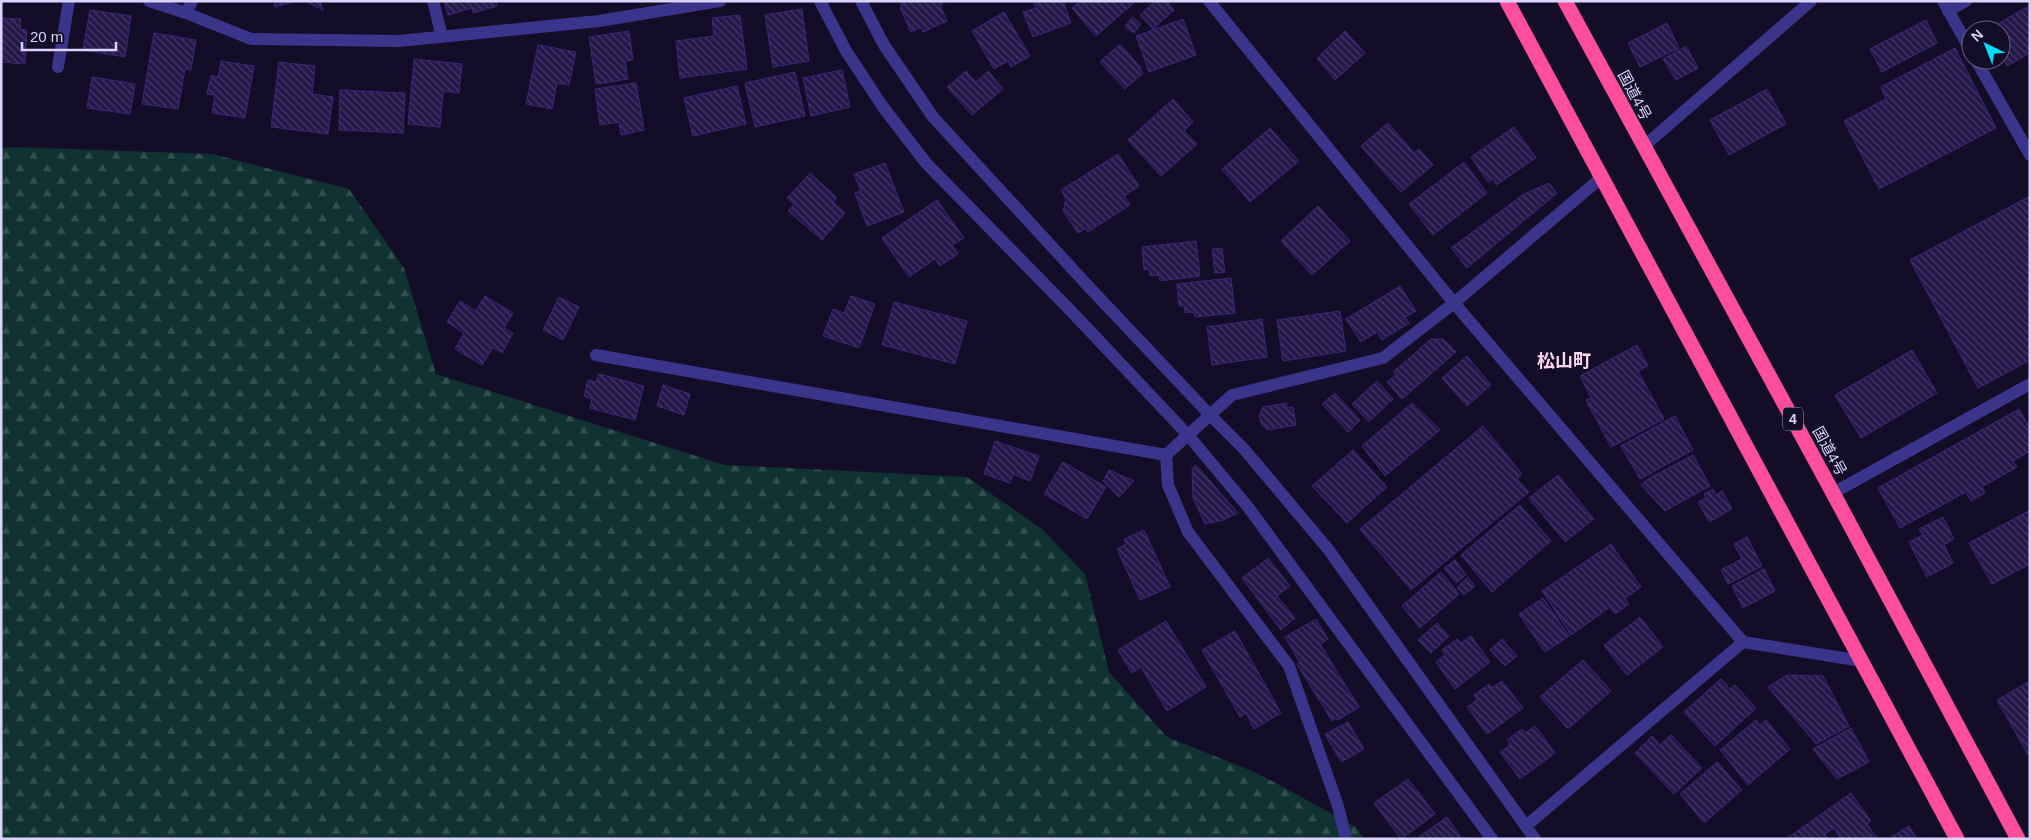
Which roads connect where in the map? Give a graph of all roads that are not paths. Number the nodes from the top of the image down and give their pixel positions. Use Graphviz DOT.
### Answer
graph roads {
  1 [pos="69,1"];
  2 [pos="149,1"];
  3 [pos="433,1"];
  4 [pos="720,1"];
  5 [pos="820,1"];
  6 [pos="862,1"];
  7 [pos="1209,1"];
  8 [pos="1507,1"];
  9 [pos="1566,1"];
  10 [pos="1811,1"];
  11 [pos="1966,1"];
  12 [pos="1946,6"];
  13 [pos="189,7"];
  14 [pos="1961,33"];
  15 [pos="442,37"];
  16 [pos="58,67"];
  17 [pos="1982,70"];
  18 [pos="1644,147"];
  19 [pos="2030,155"];
  20 [pos="1602,177"];
  21 [pos="1454,304"];
  22 [pos="596,355"];
  23 [pos="2030,384"];
  24 [pos="1210,415"];
  25 [pos="1188,434"];
  26 [pos="1166,455"];
  27 [pos="1833,493"];
  28 [pos="1743,642"];
  29 [pos="1862,661"];
  30 [pos="1526,826"];
  31 [pos="1346,839"];
  32 [pos="1492,839"];
  33 [pos="1535,839"];
  34 [pos="1958,839"];
  35 [pos="2018,839"];
  1 -- 16 [label="street"];
  2 -- 13 [label="street"];
  3 -- 15 [label="street"];
  4 -- 15 [label="street"];
  5 -- 25 [label="street"];
  6 -- 24 [label="street"];
  7 -- 21 [label="street"];
  8 -- 20 [label="highway"];
  9 -- 18 [label="highway, 国道4号 / 4"];
  10 -- 18 [label="street"];
  11 -- 12 [label="street"];
  12 -- 14 [label="street"];
  13 -- 15 [label="street"];
  17 -- 19 [label="street"];
  18 -- 27 [label="highway, 国道4号 / 4"];
  20 -- 21 [label="street"];
  20 -- 29 [label="highway"];
  21 -- 24 [label="street"];
  21 -- 28 [label="street"];
  22 -- 26 [label="street"];
  23 -- 27 [label="street"];
  24 -- 25 [label="street"];
  24 -- 30 [label="street"];
  25 -- 26 [label="street"];
  25 -- 32 [label="street"];
  26 -- 31 [label="street"];
  27 -- 35 [label="highway, 国道4号 / 4"];
  28 -- 29 [label="street"];
  28 -- 30 [label="street"];
  29 -- 34 [label="highway"];
  30 -- 33 [label="street"];
}
